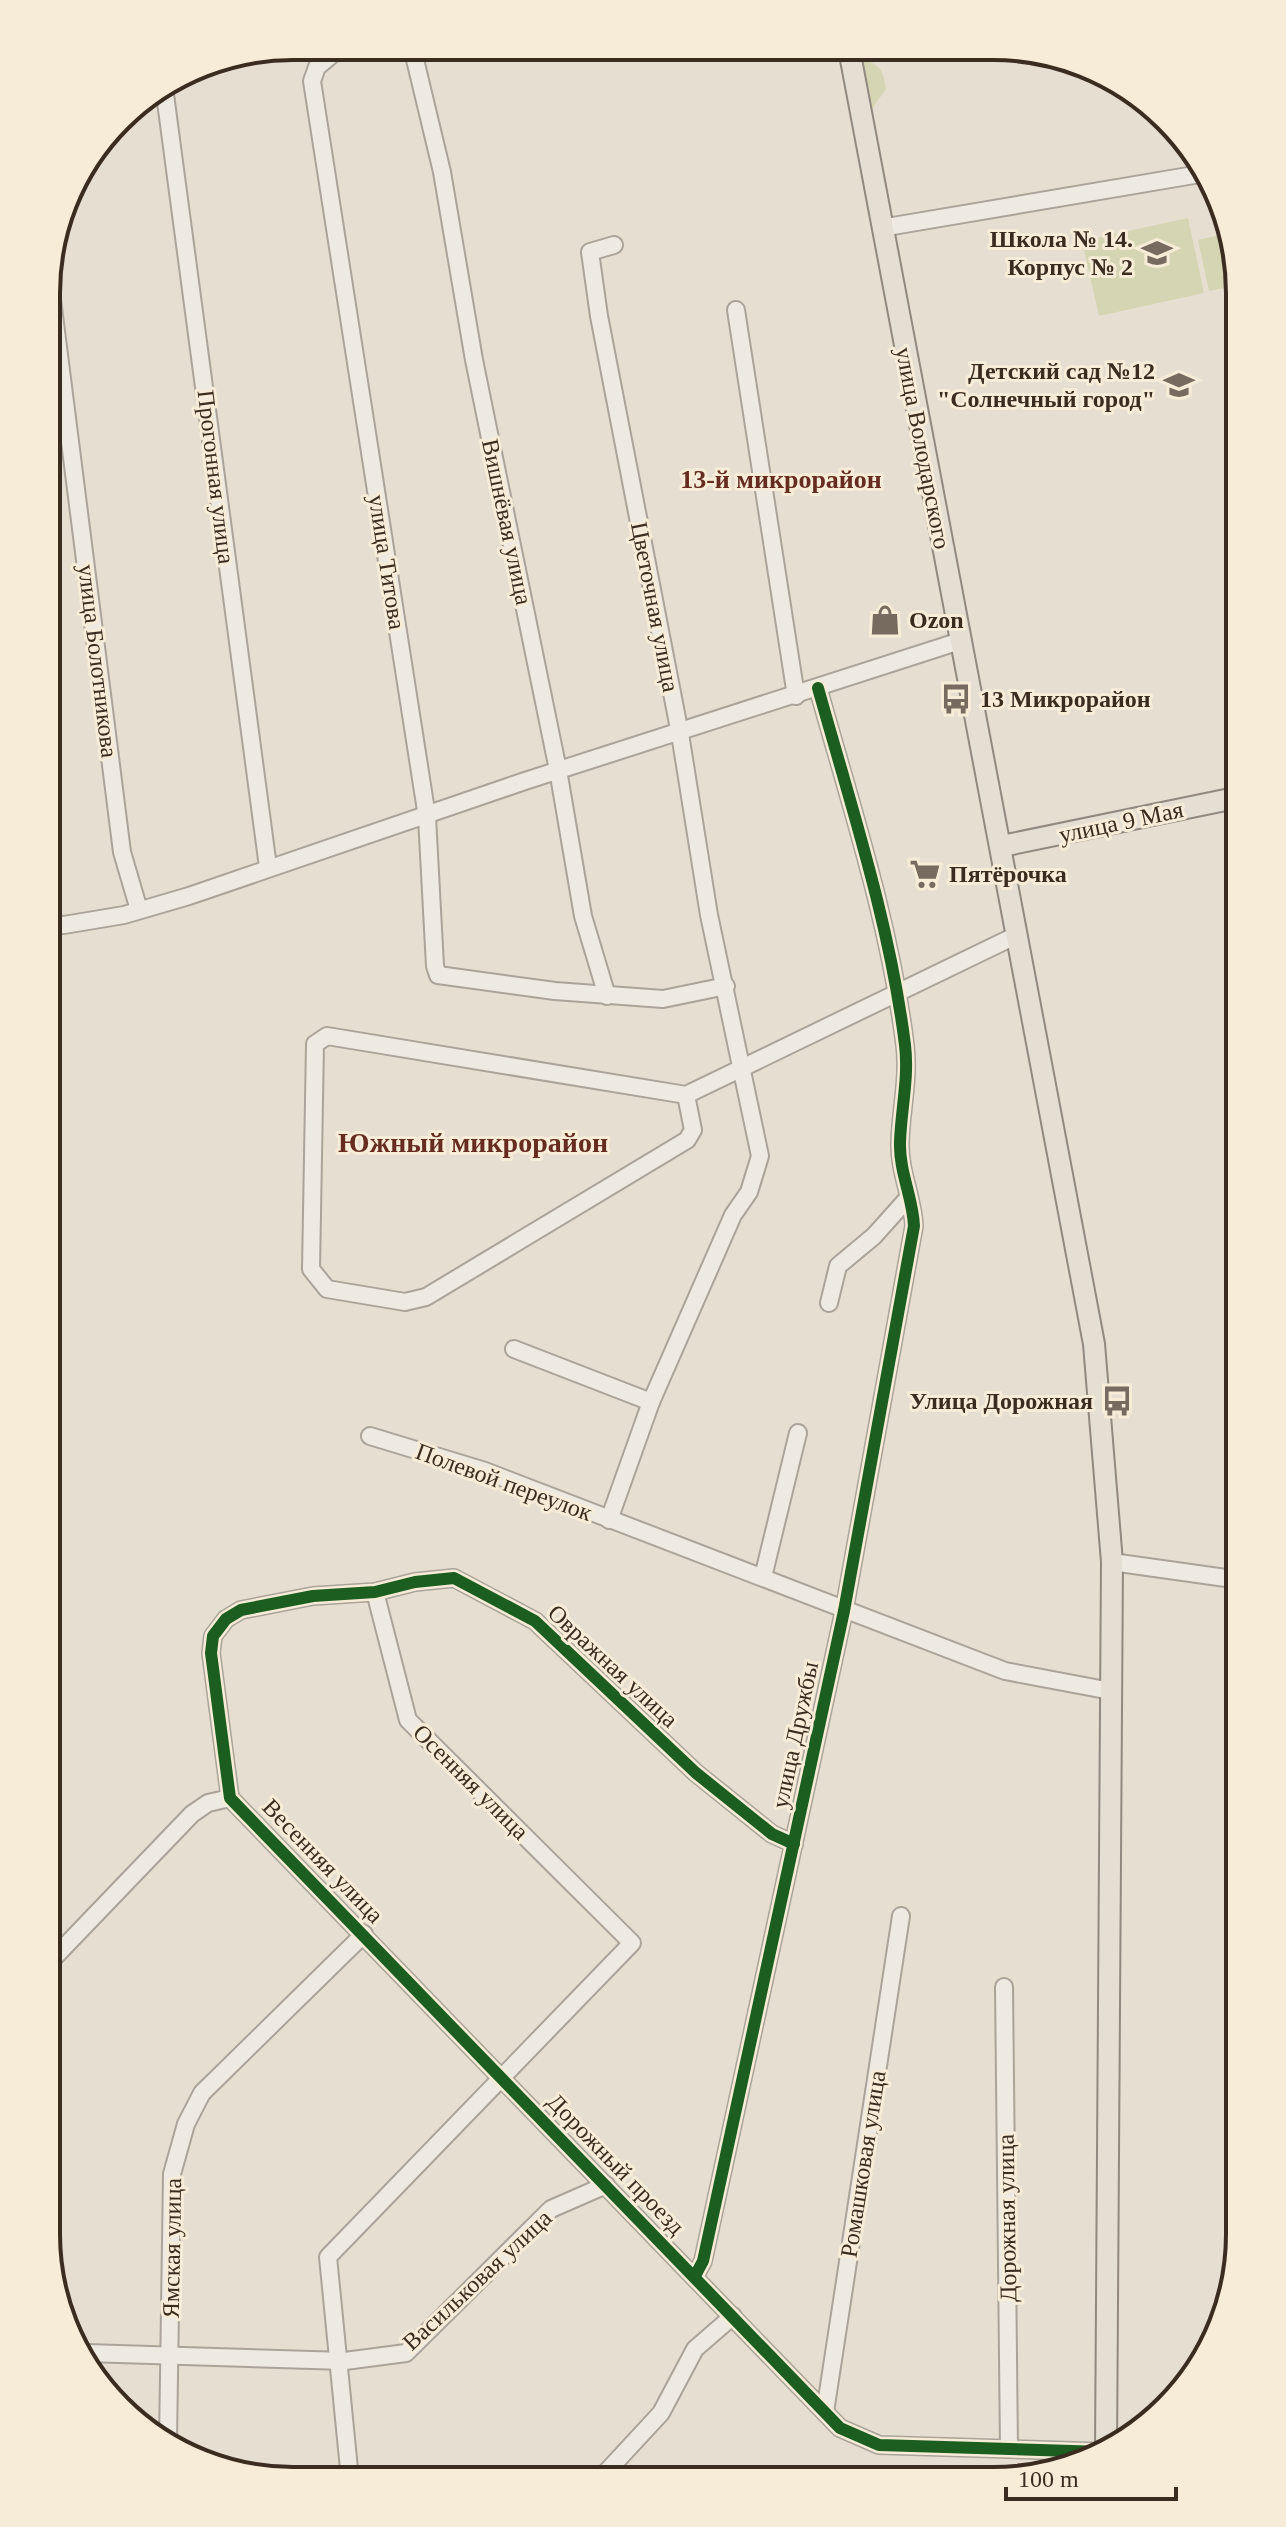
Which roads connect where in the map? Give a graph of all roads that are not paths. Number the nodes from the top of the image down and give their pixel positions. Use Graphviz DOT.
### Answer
graph roads {
  1 [pos="325,60"];
  2 [pos="415,60"];
  3 [pos="851,60"];
  4 [pos="165,98"];
  5 [pos="1193,175"];
  6 [pos="881,228"];
  7 [pos="614,245"];
  8 [pos="736,310"];
  9 [pos="60,363"];
  10 [pos="960,641"];
  11 [pos="818,688"];
  12 [pos="796,696"];
  13 [pos="680,734"];
  14 [pos="558,770"];
  15 [pos="1226,800"];
  16 [pos="427,817"];
  17 [pos="1002,846"];
  18 [pos="268,867"];
  19 [pos="139,910"];
  20 [pos="60,925"];
  21 [pos="1017,935"];
  22 [pos="726,986"];
  23 [pos="895,992"];
  24 [pos="607,996"];
  25 [pos="741,1069"];
  26 [pos="686,1095"];
  27 [pos="908,1198"];
  28 [pos="829,1303"];
  29 [pos="514,1349"];
  30 [pos="651,1402"];
  31 [pos="798,1433"];
  32 [pos="370,1436"];
  33 [pos="609,1520"];
  34 [pos="1112,1562"];
  35 [pos="763,1577"];
  36 [pos="1226,1578"];
  37 [pos="375,1592"];
  38 [pos="844,1611"];
  39 [pos="213,1636"];
  40 [pos="1111,1691"];
  41 [pos="230,1798"];
  42 [pos="794,1844"];
  43 [pos="901,1916"];
  44 [pos="364,1934"];
  45 [pos="60,1951"];
  46 [pos="1004,1987"];
  47 [pos="501,2078"];
  48 [pos="606,2185"];
  49 [pos="695,2276"];
  50 [pos="733,2316"];
  51 [pos="93,2353"];
  52 [pos="171,2354"];
  53 [pos="342,2361"];
  54 [pos="825,2412"];
  55 [pos="168,2430"];
  56 [pos="1105,2438"];
  57 [pos="1009,2449"];
  58 [pos="1077,2451"];
  59 [pos="349,2467"];
  60 [pos="614,2467"];
  1 -- 16 [label="street, улица Титова"];
  2 -- 14 [label="street, Вишнёвая улица"];
  3 -- 6 [label="main road, улица Володарского"];
  4 -- 18 [label="street, Прогонная улица"];
  5 -- 6 [label="street"];
  6 -- 10 [label="main road, улица Володарского"];
  7 -- 13 [label="street, Цветочная улица"];
  8 -- 12 [label="street"];
  9 -- 19 [label="street, улица Болотникова"];
  10 -- 11 [label="street"];
  10 -- 17 [label="main road, улица Володарского"];
  11 -- 12 [label="street"];
  11 -- 23 [label="street, улица Дружбы"];
  12 -- 13 [label="street"];
  13 -- 14 [label="street"];
  13 -- 22 [label="street, Цветочная улица"];
  14 -- 16 [label="street"];
  14 -- 24 [label="street, Вишнёвая улица"];
  15 -- 17 [label="main road, улица 9 Мая"];
  16 -- 18 [label="street"];
  16 -- 24 [label="street, улица Титова"];
  17 -- 21 [label="main road, улица Володарского"];
  18 -- 19 [label="street"];
  19 -- 20 [label="street"];
  21 -- 23 [label="street"];
  21 -- 34 [label="main road, улица Володарского"];
  22 -- 24 [label="street"];
  22 -- 25 [label="street, Цветочная улица"];
  23 -- 25 [label="street"];
  23 -- 27 [label="street, улица Дружбы"];
  25 -- 26 [label="street"];
  25 -- 30 [label="street, Полевой переулок"];
  26 -- 26 [label="street"];
  27 -- 28 [label="street"];
  27 -- 38 [label="street, улица Дружбы"];
  29 -- 30 [label="street"];
  30 -- 33 [label="street, Полевой переулок"];
  31 -- 35 [label="street"];
  32 -- 33 [label="street, Полевой переулок"];
  33 -- 35 [label="street"];
  34 -- 36 [label="street"];
  34 -- 40 [label="main road, улица Володарского"];
  35 -- 38 [label="street"];
  37 -- 39 [label="street, Овражная улица"];
  37 -- 42 [label="street, Овражная улица"];
  37 -- 47 [label="street, Осенняя улица"];
  38 -- 40 [label="street"];
  38 -- 42 [label="street, улица Дружбы"];
  39 -- 41 [label="street, Весенняя улица"];
  40 -- 56 [label="main road, улица Володарского"];
  41 -- 44 [label="street, Весенняя улица"];
  41 -- 45 [label="street"];
  42 -- 49 [label="street, улица Дружбы"];
  43 -- 54 [label="street, Ромашковая улица"];
  44 -- 47 [label="street, Весенняя улица"];
  44 -- 52 [label="street, Ямская улица"];
  46 -- 57 [label="street, Дорожная улица"];
  47 -- 48 [label="street, Дорожный проезд"];
  47 -- 53 [label="street"];
  48 -- 49 [label="street, Дорожный проезд"];
  48 -- 53 [label="street, Васильковая улица"];
  49 -- 50 [label="street, Дорожный проезд"];
  50 -- 54 [label="street, Дорожный проезд"];
  50 -- 60 [label="street"];
  51 -- 52 [label="street, Васильковая улица"];
  52 -- 53 [label="street, Васильковая улица"];
  52 -- 55 [label="street, Ямская улица"];
  53 -- 59 [label="street"];
  54 -- 57 [label="street, Дорожный проезд"];
  57 -- 58 [label="street, Дорожный проезд"];
}
